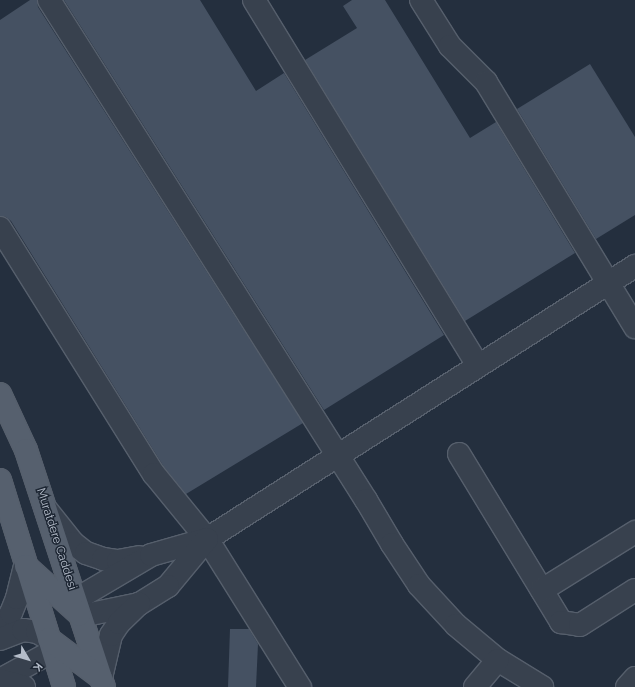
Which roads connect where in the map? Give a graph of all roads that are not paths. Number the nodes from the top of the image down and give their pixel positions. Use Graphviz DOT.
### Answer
graph roads {
  1 [pos="49,0"];
  2 [pos="254,0"];
  3 [pos="420,0"];
  4 [pos="0,228"];
  5 [pos="635,266"];
  6 [pos="607,284"];
  7 [pos="635,327"];
  8 [pos="478,366"];
  9 [pos="0,394"];
  10 [pos="459,454"];
  11 [pos="337,456"];
  12 [pos="0,480"];
  13 [pos="46,508"];
  14 [pos="635,532"];
  15 [pos="207,539"];
  16 [pos="151,555"];
  17 [pos="25,565"];
  18 [pos="542,590"];
  19 [pos="635,590"];
  20 [pos="139,604"];
  21 [pos="78,608"];
  22 [pos="0,630"];
  23 [pos="0,639"];
  24 [pos="51,645"];
  25 [pos="498,660"];
  26 [pos="635,678"];
  27 [pos="0,680"];
  28 [pos="102,683"];
  29 [pos="24,687"];
  30 [pos="64,687"];
  31 [pos="300,687"];
  32 [pos="475,687"];
  33 [pos="542,687"];
  34 [pos="626,687"];
  1 -- 11 [label="lane"];
  2 -- 8 [label="lane"];
  3 -- 6 [label="lane"];
  4 -- 15 [label="lane"];
  5 -- 6 [label="lane"];
  6 -- 7 [label="lane"];
  6 -- 8 [label="lane"];
  8 -- 11 [label="lane"];
  9 -- 13 [label="main road, Muratdere Caddesi"];
  10 -- 18 [label="lane"];
  11 -- 15 [label="lane"];
  11 -- 25 [label="lane"];
  12 -- 17 [label="main road"];
  13 -- 16 [label="lane"];
  13 -- 21 [label="main road, Muratdere Caddesi"];
  14 -- 18 [label="lane"];
  15 -- 16 [label="lane"];
  15 -- 20 [label="lane"];
  15 -- 31 [label="lane"];
  16 -- 21 [label="lane"];
  17 -- 21 [label="main road"];
  17 -- 22 [label="lane"];
  17 -- 24 [label="main road"];
  18 -- 19 [label="lane"];
  20 -- 21 [label="lane"];
  20 -- 28 [label="lane"];
  21 -- 28 [label="main road, Muratdere Caddesi"];
  23 -- 24 [label="lane"];
  24 -- 27 [label="lane"];
  24 -- 28 [label="main road"];
  24 -- 30 [label="main road"];
  25 -- 32 [label="lane"];
  25 -- 33 [label="lane"];
  26 -- 34 [label="lane"];
  27 -- 29 [label="lane"];
}
